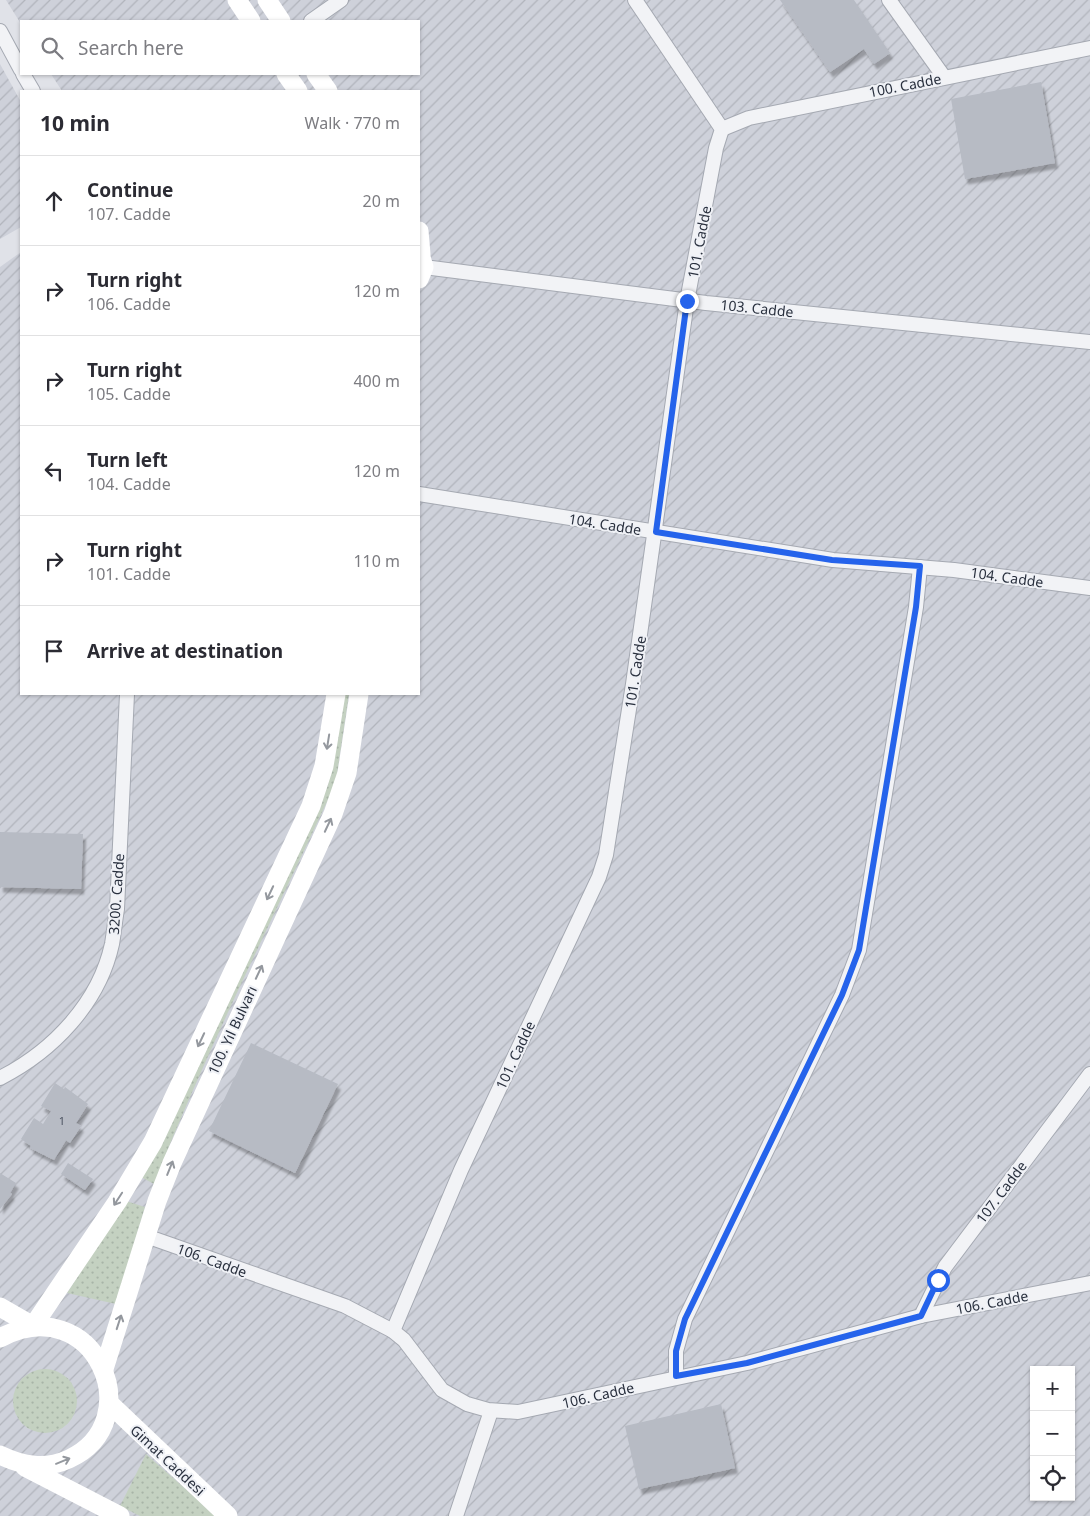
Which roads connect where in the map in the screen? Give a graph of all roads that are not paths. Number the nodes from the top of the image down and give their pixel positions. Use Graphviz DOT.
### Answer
graph roads {
  1 [pos="238,0"];
  2 [pos="267,0"];
  3 [pos="341,0"];
  4 [pos="635,0"];
  5 [pos="889,0"];
  6 [pos="250,20"];
  7 [pos="280,20"];
  8 [pos="312,20"];
  9 [pos="0,32"];
  10 [pos="1090,48"];
  11 [pos="20,68"];
  12 [pos="24,75"];
  13 [pos="287,75"];
  14 [pos="317,75"];
  15 [pos="944,77"];
  16 [pos="32,90"];
  17 [pos="297,90"];
  18 [pos="327,90"];
  19 [pos="722,130"];
  20 [pos="420,266"];
  21 [pos="687,301"];
  22 [pos="1090,342"];
  23 [pos="420,494"];
  24 [pos="656,532"];
  25 [pos="920,566"];
  26 [pos="1090,588"];
  27 [pos="127,695"];
  28 [pos="336,695"];
  29 [pos="359,695"];
  30 [pos="1090,1074"];
  31 [pos="0,1078"];
  32 [pos="146,1236"];
  33 [pos="1090,1283"];
  34 [pos="0,1306"];
  35 [pos="921,1316"];
  36 [pos="33,1326"];
  37 [pos="393,1331"];
  38 [pos="0,1338"];
  39 [pos="104,1369"];
  40 [pos="676,1376"];
  41 [pos="109,1403"];
  42 [pos="492,1411"];
  43 [pos="0,1455"];
  44 [pos="17,1463"];
  45 [pos="120,1516"];
  46 [pos="228,1516"];
  47 [pos="456,1516"];
  1 -- 6 [label="main road"];
  2 -- 7 [label="main road"];
  3 -- 8 [label="street"];
  4 -- 19 [label="street"];
  5 -- 15 [label="street"];
  9 -- 11 [label="street"];
  10 -- 15 [label="street, 100. Cadde"];
  12 -- 16 [label="street"];
  13 -- 17 [label="main road"];
  14 -- 18 [label="main road"];
  15 -- 19 [label="street, 100. Cadde"];
  19 -- 21 [label="street, 101. Cadde"];
  20 -- 21 [label="street, 103. Cadde"];
  21 -- 22 [label="street, 103. Cadde"];
  21 -- 24 [label="street, 101. Cadde"];
  23 -- 24 [label="street, 104. Cadde"];
  24 -- 25 [label="street, 104. Cadde"];
  24 -- 37 [label="street, 101. Cadde"];
  25 -- 26 [label="street, 104. Cadde"];
  25 -- 40 [label="street"];
  27 -- 31 [label="street, 3200. Cadde"];
  28 -- 36 [label="main road, 100. Yıl Bulvarı, one-way"];
  32 -- 29 [label="main road, 100. Yıl Bulvarı, one-way"];
  30 -- 35 [label="street, 107. Cadde"];
  32 -- 37 [label="street, 106. Cadde"];
  39 -- 32 [label="main road, 100. Yıl Bulvarı, one-way"];
  33 -- 35 [label="street, 106. Cadde"];
  34 -- 36 [label="main road"];
  35 -- 40 [label="street, 106. Cadde"];
  36 -- 38 [label="main road"];
  36 -- 39 [label="main road"];
  37 -- 42 [label="street, 106. Cadde"];
  39 -- 41 [label="main road"];
  40 -- 42 [label="street, 106. Cadde"];
  44 -- 41 [label="main road, one-way"];
  41 -- 46 [label="main road, Gimat Caddesi"];
  42 -- 47 [label="street"];
  43 -- 44 [label="main road"];
  44 -- 45 [label="main road"];
}
